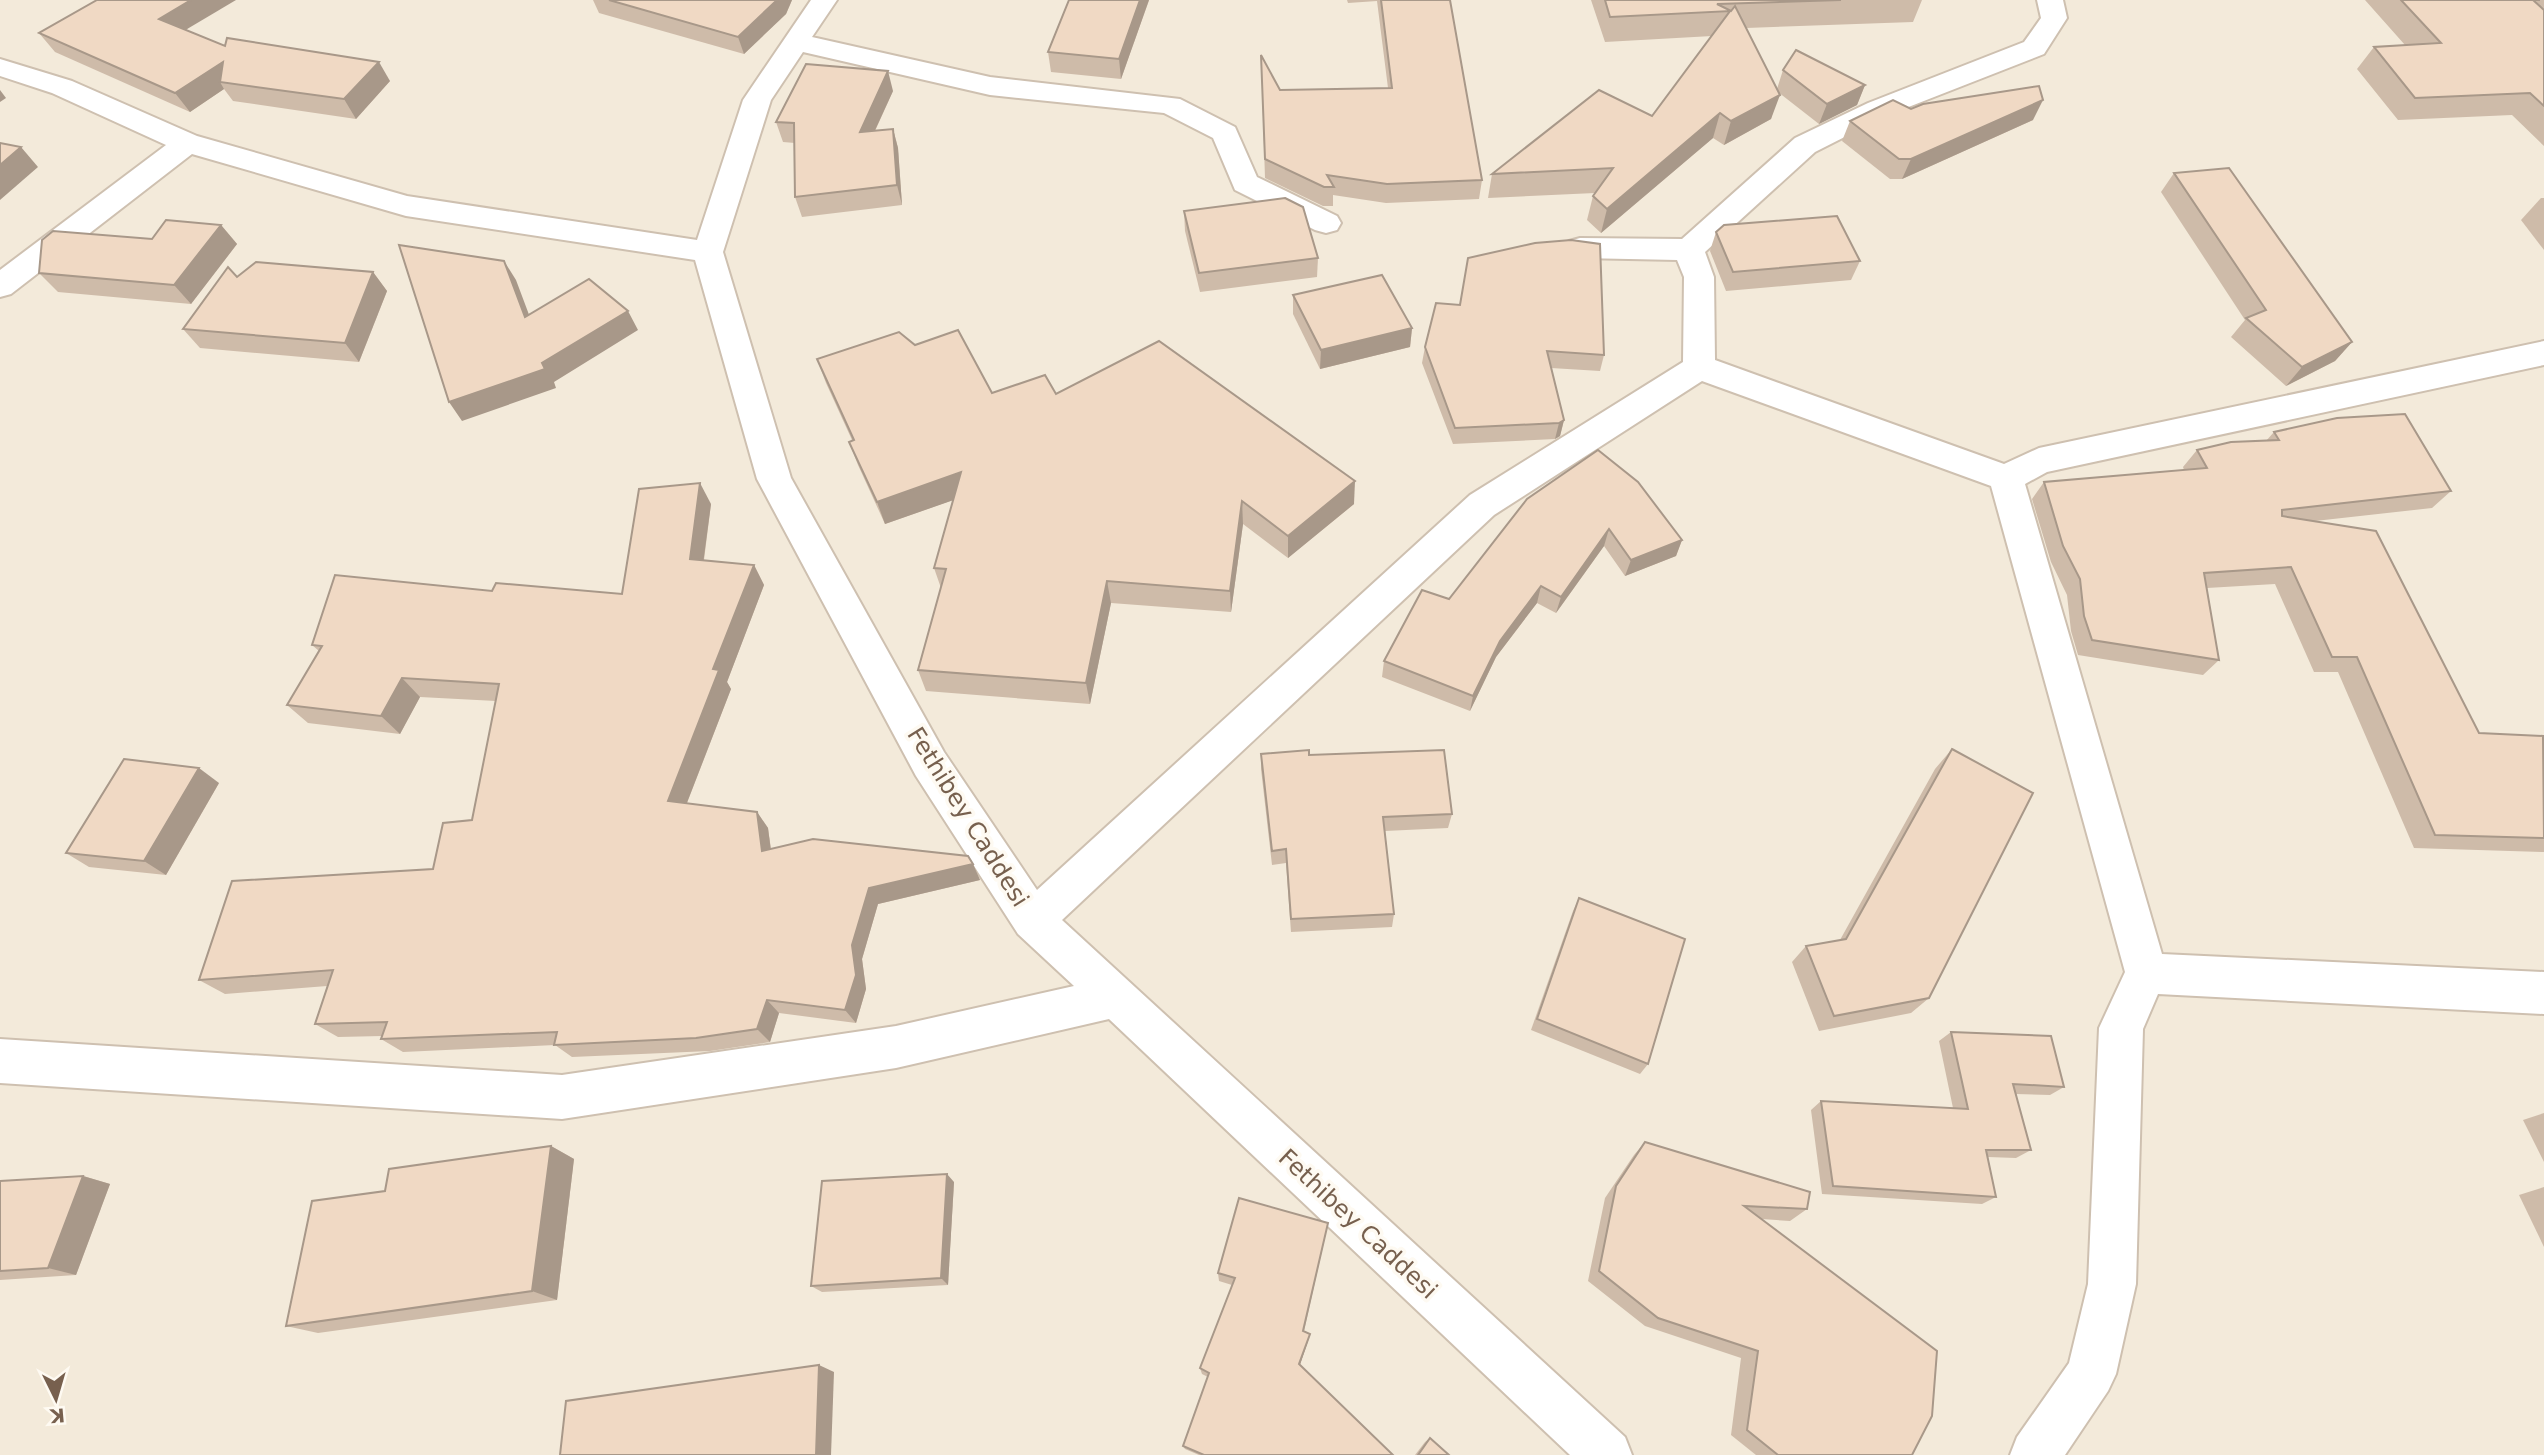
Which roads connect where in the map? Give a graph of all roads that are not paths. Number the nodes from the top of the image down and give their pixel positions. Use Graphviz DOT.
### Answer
graph roads {
  1 [pos="824,0"];
  2 [pos="2050,0"];
  3 [pos="797,42"];
  4 [pos="0,67"];
  5 [pos="187,143"];
  6 [pos="1326,223"];
  7 [pos="1580,248"];
  8 [pos="1689,250"];
  9 [pos="708,252"];
  10 [pos="0,286"];
  11 [pos="2544,353"];
  12 [pos="1699,367"];
  13 [pos="2006,478"];
  14 [pos="1033,920"];
  15 [pos="2146,973"];
  16 [pos="2544,993"];
  17 [pos="1117,997"];
  18 [pos="0,1061"];
  19 [pos="1607,1455"];
  20 [pos="2035,1455"];
  1 -- 3 [label="street"];
  2 -- 8 [label="street"];
  3 -- 6 [label="street"];
  3 -- 9 [label="street"];
  4 -- 5 [label="street"];
  5 -- 9 [label="street"];
  5 -- 10 [label="street"];
  7 -- 8 [label="street"];
  8 -- 12 [label="street"];
  9 -- 14 [label="street, Fethibey Caddesi"];
  11 -- 13 [label="street"];
  12 -- 13 [label="street"];
  12 -- 14 [label="street"];
  13 -- 15 [label="street"];
  14 -- 17 [label="street, Fethibey Caddesi"];
  15 -- 16 [label="street"];
  15 -- 20 [label="street"];
  17 -- 18 [label="street"];
  17 -- 19 [label="street, Fethibey Caddesi"];
}
